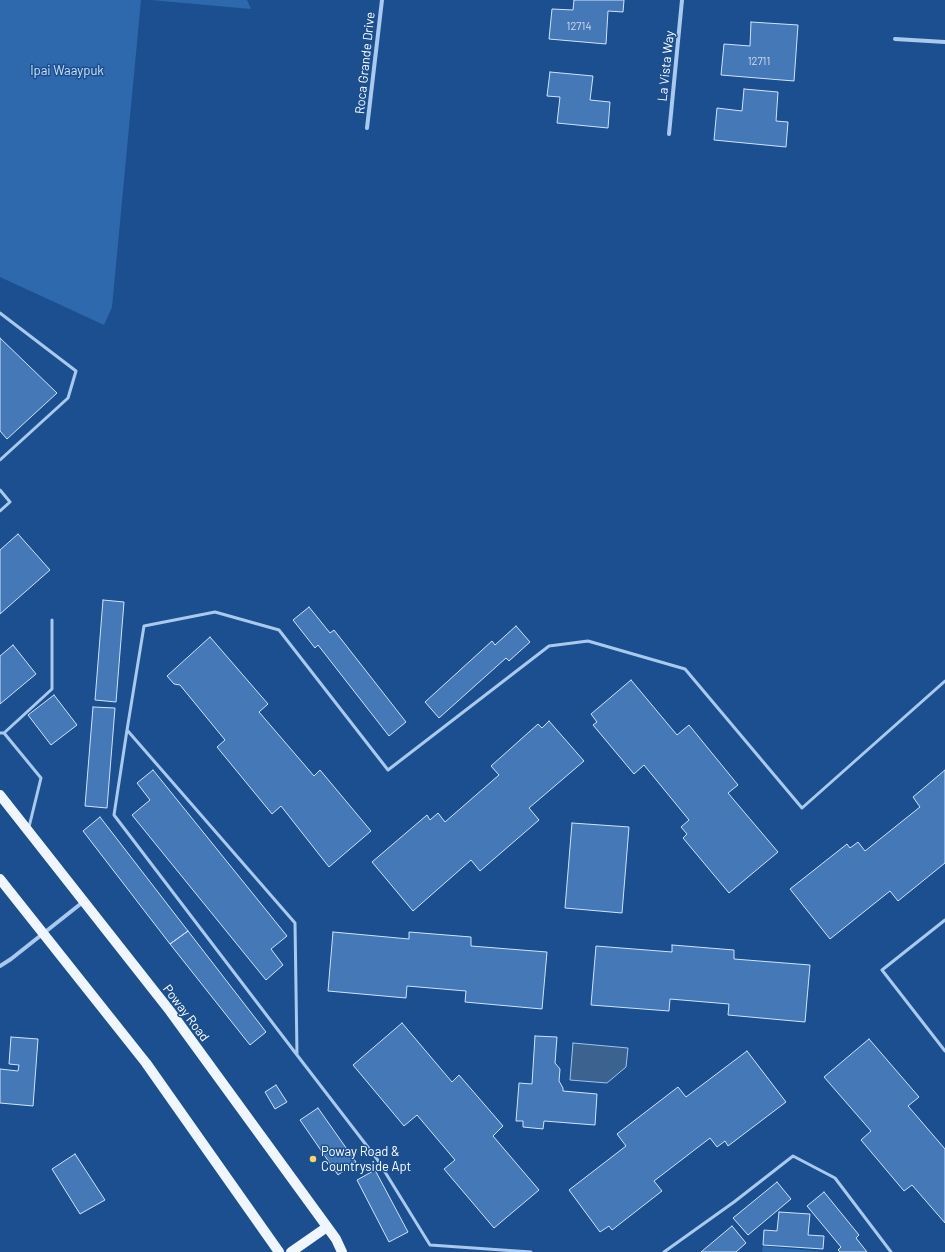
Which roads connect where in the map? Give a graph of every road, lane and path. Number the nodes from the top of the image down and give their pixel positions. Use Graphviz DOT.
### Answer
graph roads {
  1 [pos="382,0"];
  2 [pos="682,0"];
  3 [pos="895,39"];
  4 [pos="945,42"];
  5 [pos="367,128"];
  6 [pos="669,134"];
  7 [pos="0,313"];
  8 [pos="0,460"];
  9 [pos="0,490"];
  10 [pos="0,511"];
  11 [pos="52,620"];
  12 [pos="945,681"];
  13 [pos="127,730"];
  14 [pos="0,733"];
  15 [pos="4,733"];
  16 [pos="0,795"];
  17 [pos="28,831"];
  18 [pos="0,879"];
  19 [pos="84,901"];
  20 [pos="945,920"];
  21 [pos="43,933"];
  22 [pos="0,966"];
  23 [pos="945,1051"];
  24 [pos="297,1055"];
  25 [pos="327,1227"];
  26 [pos="279,1252"];
  27 [pos="291,1252"];
  28 [pos="342,1252"];
  29 [pos="531,1252"];
  30 [pos="664,1252"];
  31 [pos="890,1252"];
  1 -- 5 [label="street, Roca Grande Drive"];
  2 -- 6 [label="street, La Vista Way"];
  3 -- 4 [label="street"];
  7 -- 8 [label="lane"];
  9 -- 10 [label="lane"];
  11 -- 15 [label="lane"];
  12 -- 13 [label="lane"];
  13 -- 24 [label="lane"];
  13 -- 24 [label="lane"];
  14 -- 15 [label="lane"];
  15 -- 17 [label="lane"];
  16 -- 17 [label="main road, Poway Road"];
  17 -- 19 [label="main road, Poway Road"];
  18 -- 21 [label="main road"];
  19 -- 21 [label="street"];
  19 -- 25 [label="main road, Poway Road"];
  20 -- 23 [label="lane"];
  21 -- 22 [label="street"];
  21 -- 26 [label="main road"];
  24 -- 29 [label="lane"];
  25 -- 27 [label="main road"];
  25 -- 28 [label="main road, Poway Road"];
  30 -- 31 [label="lane"];
}
